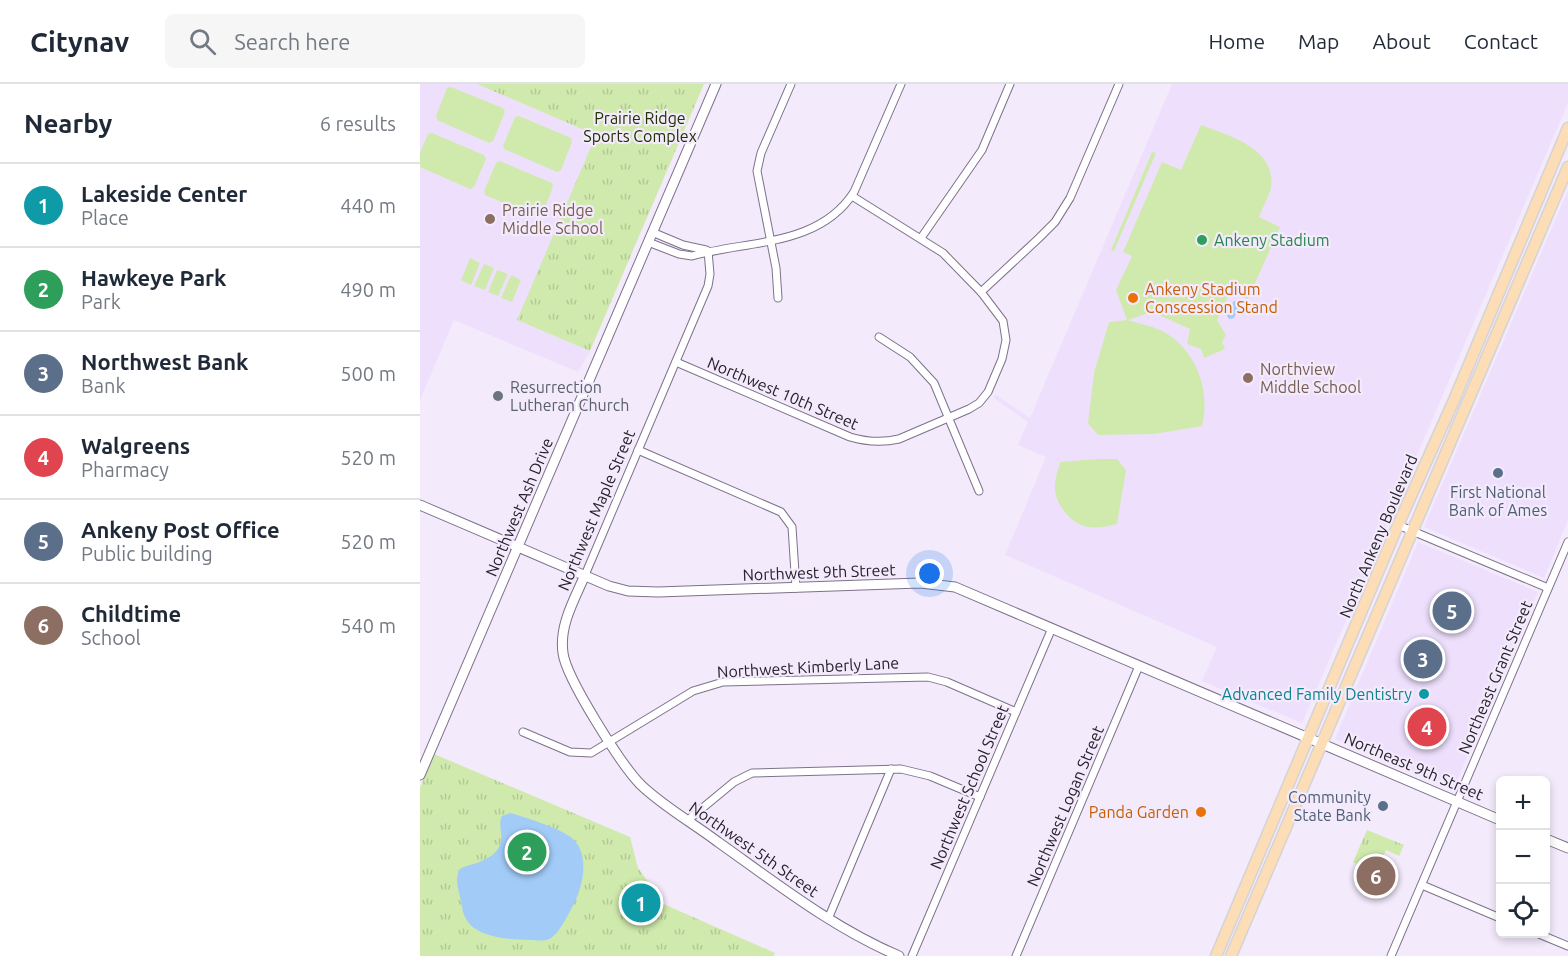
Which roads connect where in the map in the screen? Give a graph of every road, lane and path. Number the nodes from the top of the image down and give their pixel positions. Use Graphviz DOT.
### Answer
graph roads {
  1 [pos="716,84"];
  2 [pos="790,84"];
  3 [pos="901,84"];
  4 [pos="1010,84"];
  5 [pos="1119,84"];
  6 [pos="1568,128"];
  7 [pos="1568,167"];
  8 [pos="852,196"];
  9 [pos="652,232"];
  10 [pos="921,238"];
  11 [pos="770,241"];
  12 [pos="648,242"];
  13 [pos="708,251"];
  14 [pos="981,292"];
  15 [pos="778,298"];
  16 [pos="879,337"];
  17 [pos="676,362"];
  18 [pos="949,418"];
  19 [pos="638,450"];
  20 [pos="979,492"];
  21 [pos="420,505"];
  22 [pos="1398,525"];
  23 [pos="1412,531"];
  24 [pos="1568,542"];
  25 [pos="518,547"];
  26 [pos="585,575"];
  27 [pos="796,588"];
  28 [pos="1548,588"];
  29 [pos="1052,628"];
  30 [pos="1139,666"];
  31 [pos="1016,712"];
  32 [pos="523,732"];
  33 [pos="1315,740"];
  34 [pos="611,742"];
  35 [pos="891,769"];
  36 [pos="420,776"];
  37 [pos="980,796"];
  38 [pos="1457,801"];
  39 [pos="1496,818"];
  40 [pos="687,820"];
  41 [pos="1550,841"];
  42 [pos="1568,848"];
  43 [pos="1422,885"];
  44 [pos="1496,916"];
  45 [pos="828,919"];
  46 [pos="1550,938"];
  47 [pos="1568,946"];
  48 [pos="899,956"];
  49 [pos="912,956"];
  50 [pos="1016,956"];
  51 [pos="1216,956"];
  52 [pos="1231,956"];
  53 [pos="1391,956"];
  1 -- 9 [label="street, Northwest Ash Drive"];
  2 -- 11 [label="street"];
  3 -- 8 [label="street"];
  4 -- 10 [label="street"];
  5 -- 14 [label="street"];
  6 -- 22 [label="main road, North Ankeny Boulevard"];
  7 -- 23 [label="main road, North Ankeny Boulevard"];
  8 -- 10 [label="street, Northwest 10th Street"];
  8 -- 11 [label="street"];
  9 -- 12 [label="street, Northwest Ash Drive"];
  9 -- 13 [label="street"];
  10 -- 14 [label="street, Northwest 10th Street"];
  11 -- 13 [label="street"];
  11 -- 15 [label="street"];
  12 -- 13 [label="street"];
  12 -- 25 [label="street, Northwest Ash Drive"];
  13 -- 17 [label="street, Northwest Maple Street"];
  14 -- 18 [label="street, Northwest 10th Street"];
  16 -- 18 [label="street"];
  17 -- 18 [label="street, Northwest 10th Street"];
  17 -- 19 [label="street, Northwest Maple Street"];
  18 -- 20 [label="street"];
  19 -- 26 [label="street, Northwest Maple Street"];
  19 -- 27 [label="street"];
  21 -- 25 [label="street, Northwest 9th Street"];
  22 -- 23 [label="street"];
  22 -- 33 [label="main road, North Ankeny Boulevard"];
  23 -- 28 [label="street"];
  23 -- 33 [label="main road, North Ankeny Boulevard"];
  24 -- 28 [label="street, Northeast Grant Street"];
  25 -- 26 [label="street, Northwest 9th Street"];
  25 -- 36 [label="street, Northwest Ash Drive"];
  26 -- 27 [label="street, Northwest 9th Street"];
  26 -- 34 [label="street, Northwest Maple Street"];
  27 -- 29 [label="street, Northwest 9th Street"];
  28 -- 38 [label="street, Northeast Grant Street"];
  29 -- 30 [label="street, Northwest 9th Street"];
  29 -- 31 [label="street, Northwest School Street"];
  30 -- 33 [label="street, Northwest 9th Street"];
  30 -- 50 [label="street, Northwest Logan Street"];
  31 -- 34 [label="street, Northwest Kimberly Lane"];
  31 -- 37 [label="street, Northwest School Street"];
  32 -- 34 [label="street, Northwest Kimberly Lane"];
  33 -- 38 [label="street, Northeast 9th Street"];
  33 -- 51 [label="main road, North Ankeny Boulevard"];
  33 -- 52 [label="main road, North Ankeny Boulevard"];
  34 -- 40 [label="street, Northwest 5th Street"];
  35 -- 37 [label="street"];
  35 -- 40 [label="street"];
  35 -- 45 [label="street"];
  37 -- 49 [label="street, Northwest School Street"];
  38 -- 39 [label="street, Northeast 9th Street"];
  38 -- 43 [label="street, Northeast Grant Street"];
  40 -- 45 [label="street, Northwest 5th Street"];
  41 -- 42 [label="street"];
  43 -- 44 [label="street"];
  43 -- 53 [label="street, Northeast Grant Street"];
  45 -- 48 [label="street, Northwest 5th Street"];
  46 -- 47 [label="street"];
}
